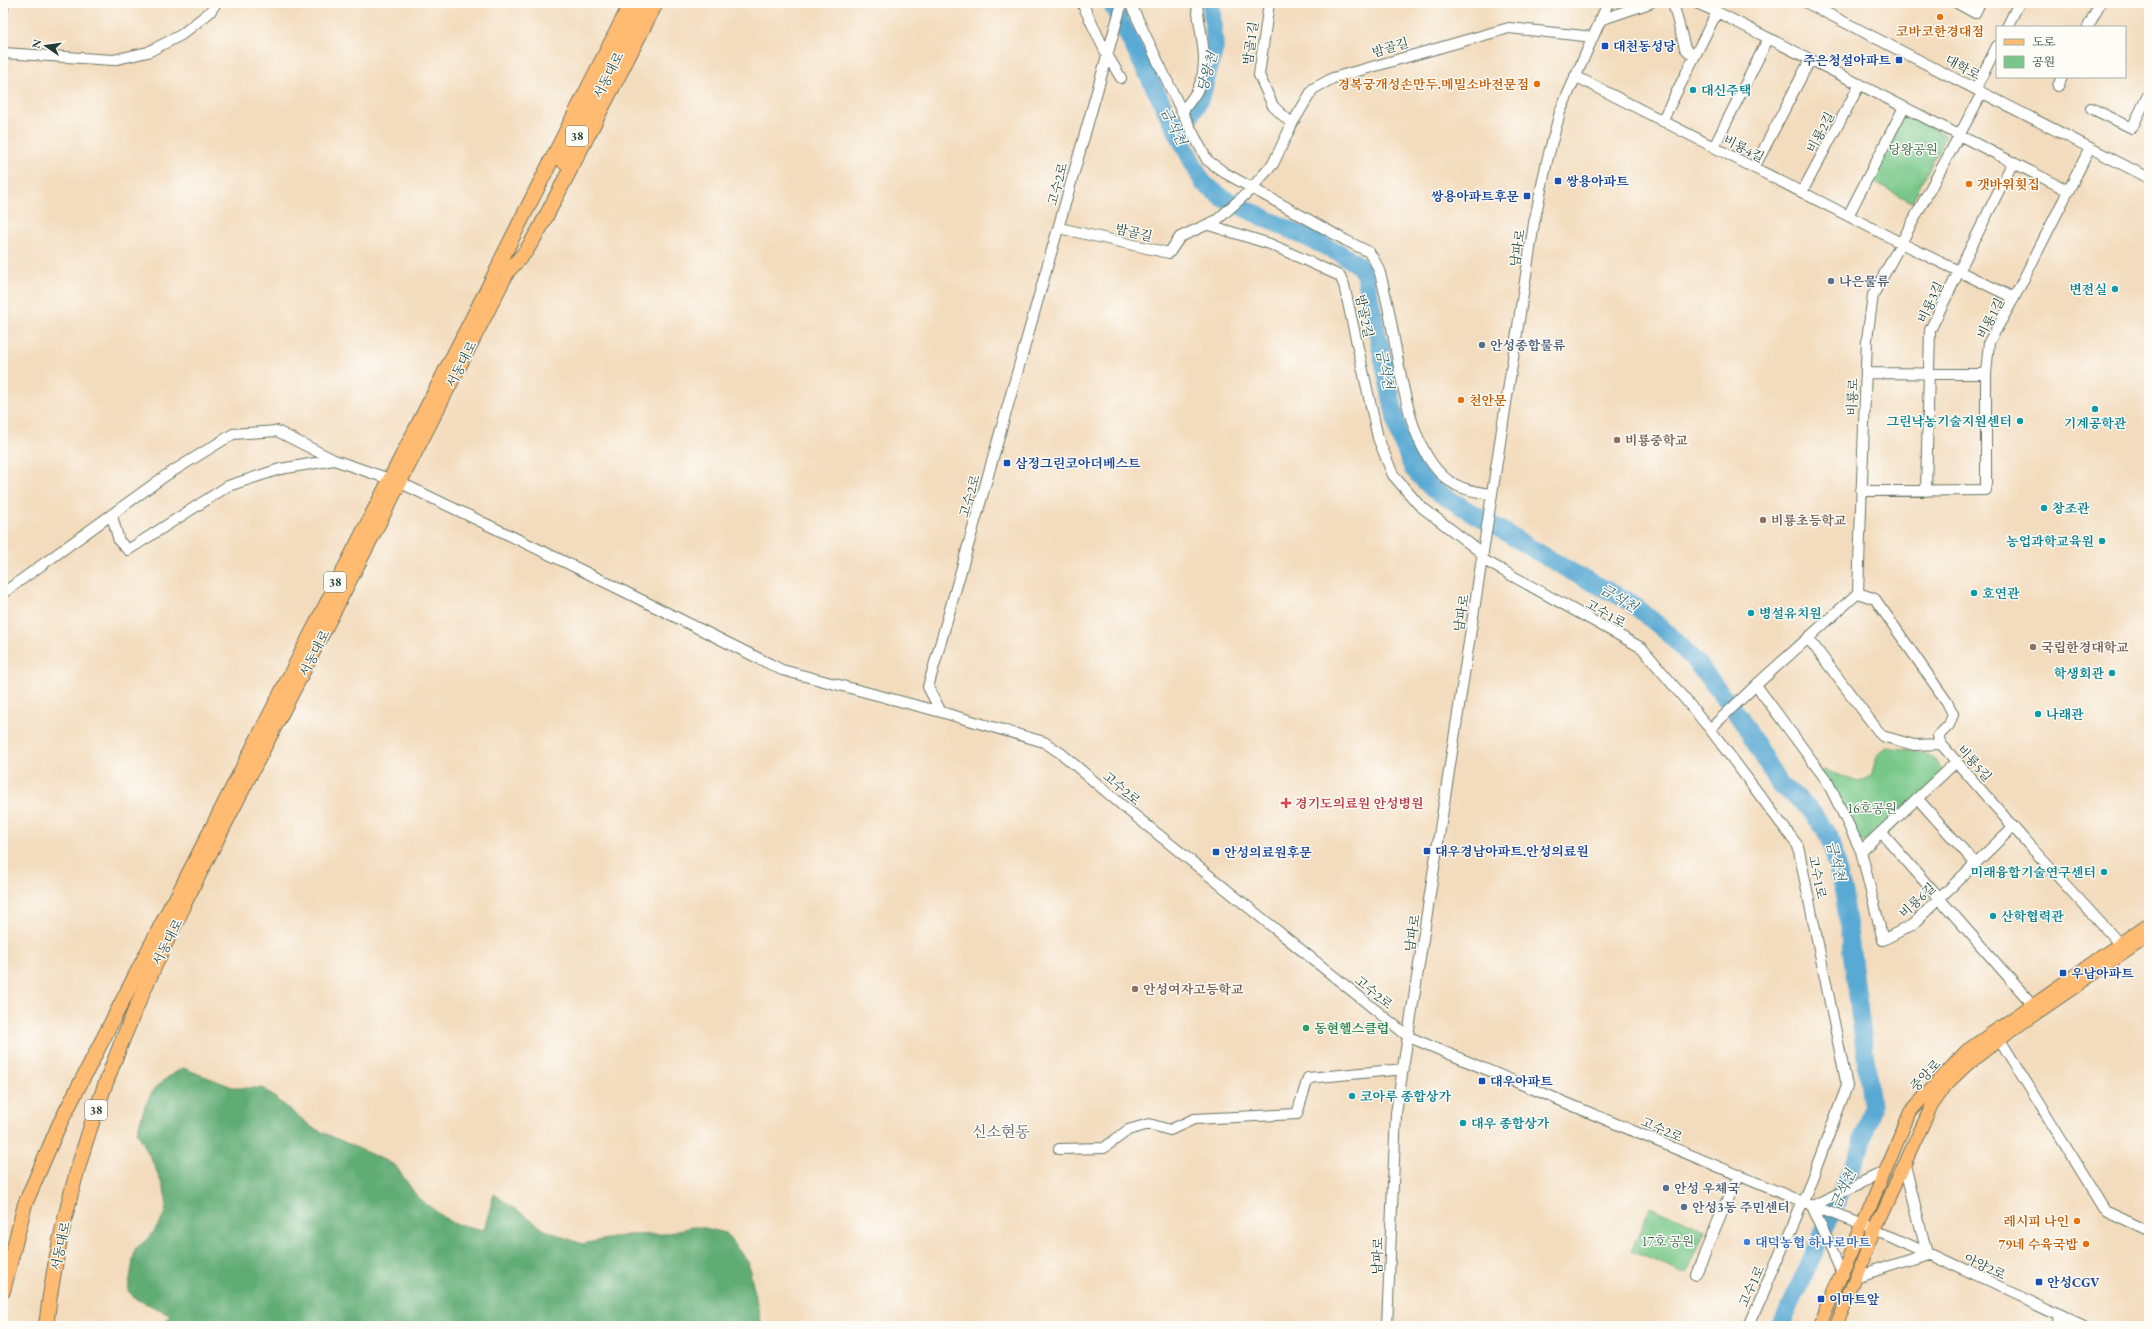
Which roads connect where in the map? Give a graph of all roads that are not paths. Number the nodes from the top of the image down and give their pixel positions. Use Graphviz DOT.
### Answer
graph roads {
  1 [pos="216,3"];
  2 [pos="620,3"];
  3 [pos="631,3"];
  4 [pos="644,3"];
  5 [pos="656,3"];
  6 [pos="1082,3"];
  7 [pos="1122,3"];
  8 [pos="1130,3"];
  9 [pos="1197,3"];
  10 [pos="1269,3"];
  11 [pos="1608,3"];
  12 [pos="1650,3"];
  13 [pos="1673,3"];
  14 [pos="1696,3"];
  15 [pos="1807,3"];
  16 [pos="1957,3"];
  17 [pos="1980,3"];
  18 [pos="2019,3"];
  19 [pos="2100,3"];
  20 [pos="3,5"];
  21 [pos="3,9"];
  22 [pos="1717,12"];
  23 [pos="1600,20"];
  24 [pos="2008,26"];
  25 [pos="2088,26"];
  26 [pos="1593,36"];
  27 [pos="1768,39"];
  28 [pos="1996,48"];
  29 [pos="3,53"];
  30 [pos="1106,53"];
  31 [pos="1694,58"];
  32 [pos="1810,60"];
  33 [pos="1575,76"];
  34 [pos="1121,78"];
  35 [pos="2062,78"];
  36 [pos="1860,84"];
  37 [pos="2058,86"];
  38 [pos="1979,90"];
  39 [pos="2149,93"];
  40 [pos="1904,107"];
  41 [pos="2091,108"];
  42 [pos="1183,114"];
  43 [pos="1662,120"];
  44 [pos="1292,124"];
  45 [pos="1958,136"];
  46 [pos="1714,147"];
  47 [pos="2090,148"];
  48 [pos="2013,162"];
  49 [pos="1754,168"];
  50 [pos="2149,178"];
  51 [pos="1249,190"];
  52 [pos="2067,190"];
  53 [pos="1802,192"];
  54 [pos="1848,216"];
  55 [pos="1213,222"];
  56 [pos="1059,228"];
  57 [pos="1901,243"];
  58 [pos="505,266"];
  59 [pos="1959,272"];
  60 [pos="2014,298"];
  61 [pos="1866,373"];
  62 [pos="1986,374"];
  63 [pos="1928,375"];
  64 [pos="334,460"];
  65 [pos="389,478"];
  66 [pos="401,484"];
  67 [pos="1861,491"];
  68 [pos="1926,491"];
  69 [pos="1491,494"];
  70 [pos="112,516"];
  71 [pos="1483,553"];
  72 [pos="3,593"];
  73 [pos="1858,593"];
  74 [pos="1808,638"];
  75 [pos="1756,685"];
  76 [pos="941,712"];
  77 [pos="1710,729"];
  78 [pos="1941,744"];
  79 [pos="1957,761"];
  80 [pos="1917,798"];
  81 [pos="2013,827"];
  82 [pos="1882,833"];
  83 [pos="1861,851"];
  84 [pos="1975,862"];
  85 [pos="1939,896"];
  86 [pos="178,905"];
  87 [pos="2149,923"];
  88 [pos="2149,936"];
  89 [pos="2119,943"];
  90 [pos="2032,1004"];
  91 [pos="1409,1037"];
  92 [pos="2000,1040"];
  93 [pos="1404,1069"];
  94 [pos="1059,1149"];
  95 [pos="1904,1165"];
  96 [pos="1884,1172"];
  97 [pos="1740,1175"];
  98 [pos="1807,1204"];
  99 [pos="1856,1222"];
  100 [pos="1875,1229"];
  101 [pos="2149,1231"];
  102 [pos="1928,1254"];
  103 [pos="1842,1272"];
  104 [pos="1696,1274"];
  105 [pos="1856,1277"];
  106 [pos="3,1291"];
  107 [pos="2061,1315"];
  108 [pos="46,1326"];
  109 [pos="1387,1326"];
  110 [pos="1748,1326"];
  111 [pos="1820,1326"];
  112 [pos="1836,1326"];
  113 [pos="2056,1326"];
  114 [pos="2084,1326"];
  1 -- 29 [label="street"];
  2 -- 58 [label="highway"];
  3 -- 58 [label="highway, 서동대로 / 38"];
  4 -- 58 [label="highway, 서동대로 / 38"];
  5 -- 58 [label="highway"];
  6 -- 30 [label="street"];
  7 -- 30 [label="street, 고수2로"];
  8 -- 42 [label="street"];
  9 -- 42 [label="street"];
  10 -- 44 [label="street, 밤골1길"];
  11 -- 23 [label="street, 남파로"];
  12 -- 23 [label="street"];
  13 -- 31 [label="street"];
  14 -- 22 [label="street"];
  15 -- 38 [label="street, 대학로"];
  16 -- 17 [label="street"];
  18 -- 24 [label="street"];
  19 -- 25 [label="street"];
  20 -- 21 [label="street"];
  22 -- 27 [label="street"];
  22 -- 31 [label="street"];
  23 -- 26 [label="street, 남파로"];
  26 -- 33 [label="street, 남파로"];
  26 -- 44 [label="street, 밤골길"];
  27 -- 32 [label="street"];
  27 -- 46 [label="street"];
  28 -- 38 [label="street, 비룡로"];
  30 -- 34 [label="street"];
  30 -- 56 [label="street, 고수2로"];
  31 -- 43 [label="street"];
  32 -- 36 [label="street"];
  32 -- 49 [label="street"];
  33 -- 43 [label="street, 비룡4길"];
  33 -- 69 [label="street, 남파로"];
  35 -- 37 [label="street"];
  36 -- 40 [label="street"];
  36 -- 53 [label="street, 비룡2길"];
  38 -- 45 [label="street, 비룡로"];
  38 -- 47 [label="street, 대학로"];
  39 -- 41 [label="street"];
  40 -- 45 [label="street"];
  40 -- 54 [label="street"];
  42 -- 51 [label="street"];
  43 -- 46 [label="street, 비룡4길"];
  44 -- 51 [label="street, 밤골길"];
  45 -- 48 [label="street"];
  45 -- 57 [label="street, 비룡로"];
  46 -- 49 [label="street, 비룡4길"];
  47 -- 50 [label="street, 대학로"];
  47 -- 52 [label="street, 비룡1길"];
  48 -- 52 [label="street"];
  48 -- 59 [label="street, 비룡3길"];
  49 -- 53 [label="street, 비룡4길"];
  51 -- 55 [label="street, 밤골길"];
  51 -- 69 [label="street"];
  52 -- 60 [label="street, 비룡1길"];
  53 -- 54 [label="street, 비룡4길"];
  54 -- 57 [label="street, 비룡4길"];
  55 -- 56 [label="street, 밤골길"];
  55 -- 71 [label="street, 밤골2길"];
  56 -- 76 [label="street, 고수2로"];
  57 -- 59 [label="street, 비룡4길"];
  57 -- 61 [label="street, 비룡로"];
  58 -- 65 [label="main road, 서동대로 / 38"];
  58 -- 66 [label="main road, 서동대로 / 38"];
  59 -- 60 [label="street, 비룡4길"];
  59 -- 63 [label="street, 비룡3길"];
  60 -- 62 [label="street, 비룡1길"];
  61 -- 63 [label="street"];
  61 -- 67 [label="street, 비룡로"];
  62 -- 63 [label="street"];
  62 -- 68 [label="street, 비룡1길"];
  63 -- 68 [label="street, 비룡3길"];
  64 -- 65 [label="street"];
  64 -- 70 [label="street"];
  64 -- 70 [label="street"];
  65 -- 66 [label="street"];
  65 -- 86 [label="main road, 서동대로 / 38"];
  66 -- 76 [label="street"];
  66 -- 86 [label="main road, 서동대로 / 38"];
  67 -- 68 [label="street, 비룡1길"];
  67 -- 73 [label="street, 비룡로"];
  69 -- 71 [label="street, 남파로"];
  70 -- 72 [label="street"];
  71 -- 77 [label="street, 고수1로"];
  71 -- 91 [label="street, 남파로"];
  73 -- 74 [label="street"];
  73 -- 78 [label="street, 비룡5길"];
  74 -- 75 [label="street"];
  74 -- 78 [label="street"];
  75 -- 77 [label="street"];
  75 -- 83 [label="street, 비룡6길"];
  76 -- 91 [label="street, 고수2로"];
  77 -- 98 [label="street, 고수1로"];
  78 -- 79 [label="street, 비룡5길"];
  79 -- 80 [label="street"];
  79 -- 81 [label="street, 비룡5길"];
  80 -- 82 [label="street"];
  80 -- 84 [label="street"];
  81 -- 84 [label="street, 비룡6길"];
  81 -- 89 [label="street, 비룡5길"];
  82 -- 83 [label="street"];
  82 -- 85 [label="street"];
  83 -- 85 [label="street, 비룡6길"];
  84 -- 85 [label="street, 비룡6길"];
  85 -- 90 [label="street"];
  86 -- 106 [label="highway, 서동대로 / 38"];
  86 -- 108 [label="highway, 서동대로 / 38"];
  87 -- 89 [label="main road, 중앙로"];
  88 -- 92 [label="main road, 중앙로"];
  89 -- 90 [label="main road, 중앙로"];
  90 -- 96 [label="main road, 중앙로"];
  91 -- 93 [label="street, 남파로"];
  91 -- 97 [label="street, 고수2로"];
  92 -- 95 [label="main road, 중앙로"];
  92 -- 101 [label="street"];
  93 -- 94 [label="street"];
  93 -- 109 [label="street, 남파로"];
  95 -- 100 [label="main road, 중앙로"];
  95 -- 102 [label="street"];
  96 -- 98 [label="street"];
  96 -- 99 [label="main road, 중앙로"];
  97 -- 98 [label="street, 고수2로"];
  97 -- 104 [label="street"];
  98 -- 99 [label="street, 고수2로"];
  98 -- 103 [label="street"];
  98 -- 110 [label="street, 고수1로"];
  99 -- 100 [label="street, 고수2로"];
  99 -- 103 [label="main road, 중앙로"];
  100 -- 102 [label="street, 아양2로"];
  100 -- 105 [label="main road, 중앙로"];
  102 -- 105 [label="street"];
  102 -- 107 [label="street, 아양2로"];
  103 -- 111 [label="main road, 중앙로"];
  105 -- 112 [label="main road, 중앙로"];
  107 -- 113 [label="street"];
  107 -- 114 [label="street, 아양2로"];
}
